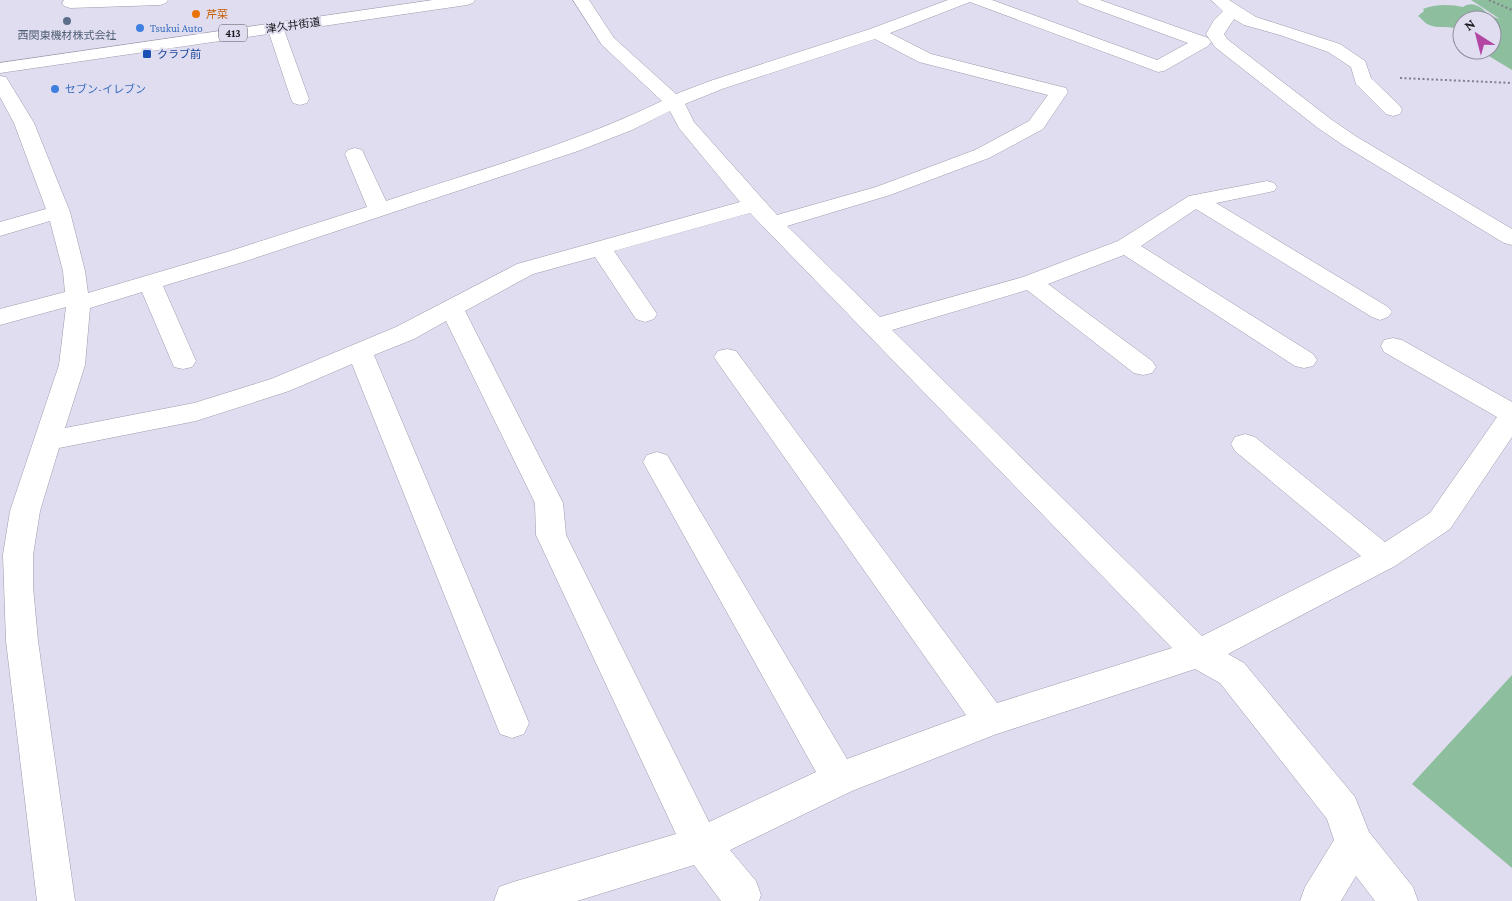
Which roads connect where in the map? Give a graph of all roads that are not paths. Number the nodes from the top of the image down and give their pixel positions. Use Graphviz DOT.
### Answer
graph roads {
  1 [pos="73,0"];
  2 [pos="160,0"];
  3 [pos="467,0"];
  4 [pos="581,0"];
  5 [pos="963,0"];
  6 [pos="977,0"];
  7 [pos="1084,0"];
  8 [pos="934,4"];
  9 [pos="1225,6"];
  10 [pos="275,27"];
  11 [pos="876,33"];
  12 [pos="0,68"];
  13 [pos="0,81"];
  14 [pos="300,99"];
  15 [pos="674,102"];
  16 [pos="1393,110"];
  17 [pos="355,154"];
  18 [pos="1267,187"];
  19 [pos="1196,200"];
  20 [pos="754,205"];
  21 [pos="378,208"];
  22 [pos="59,212"];
  23 [pos="774,223"];
  24 [pos="0,229"];
  25 [pos="1512,238"];
  26 [pos="1126,246"];
  27 [pos="601,248"];
  28 [pos="1031,282"];
  29 [pos="150,283"];
  30 [pos="78,300"];
  31 [pos="451,307"];
  32 [pos="1380,312"];
  33 [pos="645,314"];
  34 [pos="0,317"];
  35 [pos="874,327"];
  36 [pos="1392,346"];
  37 [pos="360,352"];
  38 [pos="727,357"];
  39 [pos="1304,360"];
  40 [pos="183,361"];
  41 [pos="1143,367"];
  42 [pos="1512,415"];
  43 [pos="47,441"];
  44 [pos="1244,444"];
  45 [pos="657,462"];
  46 [pos="1384,558"];
  47 [pos="9,590"];
  48 [pos="1198,654"];
  49 [pos="990,721"];
  50 [pos="512,723"];
  51 [pos="839,779"];
  52 [pos="1354,844"];
  53 [pos="701,845"];
  54 [pos="56,901"];
  55 [pos="513,901"];
  56 [pos="740,901"];
  57 [pos="1319,901"];
  58 [pos="1399,901"];
  1 -- 2 [label="main road"];
  3 -- 10 [label="main road, 津久井街道 / 413"];
  4 -- 15 [label="main road"];
  5 -- 8 [label="main road"];
  6 -- 7 [label="main road"];
  8 -- 11 [label="main road"];
  9 -- 16 [label="main road"];
  9 -- 25 [label="main road"];
  10 -- 12 [label="main road, 津久井街道 / 413"];
  10 -- 14 [label="main road"];
  11 -- 15 [label="main road"];
  11 -- 23 [label="main road"];
  13 -- 22 [label="main road"];
  15 -- 20 [label="main road"];
  15 -- 21 [label="main road"];
  17 -- 21 [label="main road"];
  18 -- 19 [label="main road"];
  19 -- 26 [label="main road"];
  19 -- 32 [label="main road"];
  20 -- 23 [label="main road"];
  20 -- 27 [label="main road"];
  21 -- 29 [label="main road"];
  22 -- 24 [label="main road"];
  22 -- 30 [label="main road"];
  23 -- 35 [label="main road"];
  26 -- 28 [label="main road"];
  26 -- 39 [label="main road"];
  27 -- 31 [label="main road"];
  27 -- 33 [label="main road"];
  28 -- 35 [label="main road"];
  28 -- 41 [label="main road"];
  29 -- 30 [label="main road"];
  29 -- 40 [label="main road"];
  30 -- 34 [label="main road"];
  30 -- 43 [label="main road"];
  31 -- 37 [label="main road"];
  31 -- 53 [label="main road"];
  35 -- 48 [label="main road"];
  36 -- 42 [label="main road"];
  37 -- 43 [label="main road"];
  37 -- 50 [label="main road"];
  38 -- 49 [label="main road"];
  42 -- 46 [label="main road"];
  43 -- 47 [label="main road"];
  44 -- 46 [label="main road"];
  45 -- 51 [label="main road"];
  46 -- 48 [label="main road"];
  47 -- 54 [label="main road"];
  48 -- 49 [label="main road"];
  48 -- 52 [label="main road"];
  49 -- 51 [label="main road"];
  51 -- 53 [label="main road"];
  52 -- 57 [label="main road"];
  52 -- 58 [label="main road"];
  53 -- 55 [label="main road"];
  53 -- 56 [label="main road"];
}
